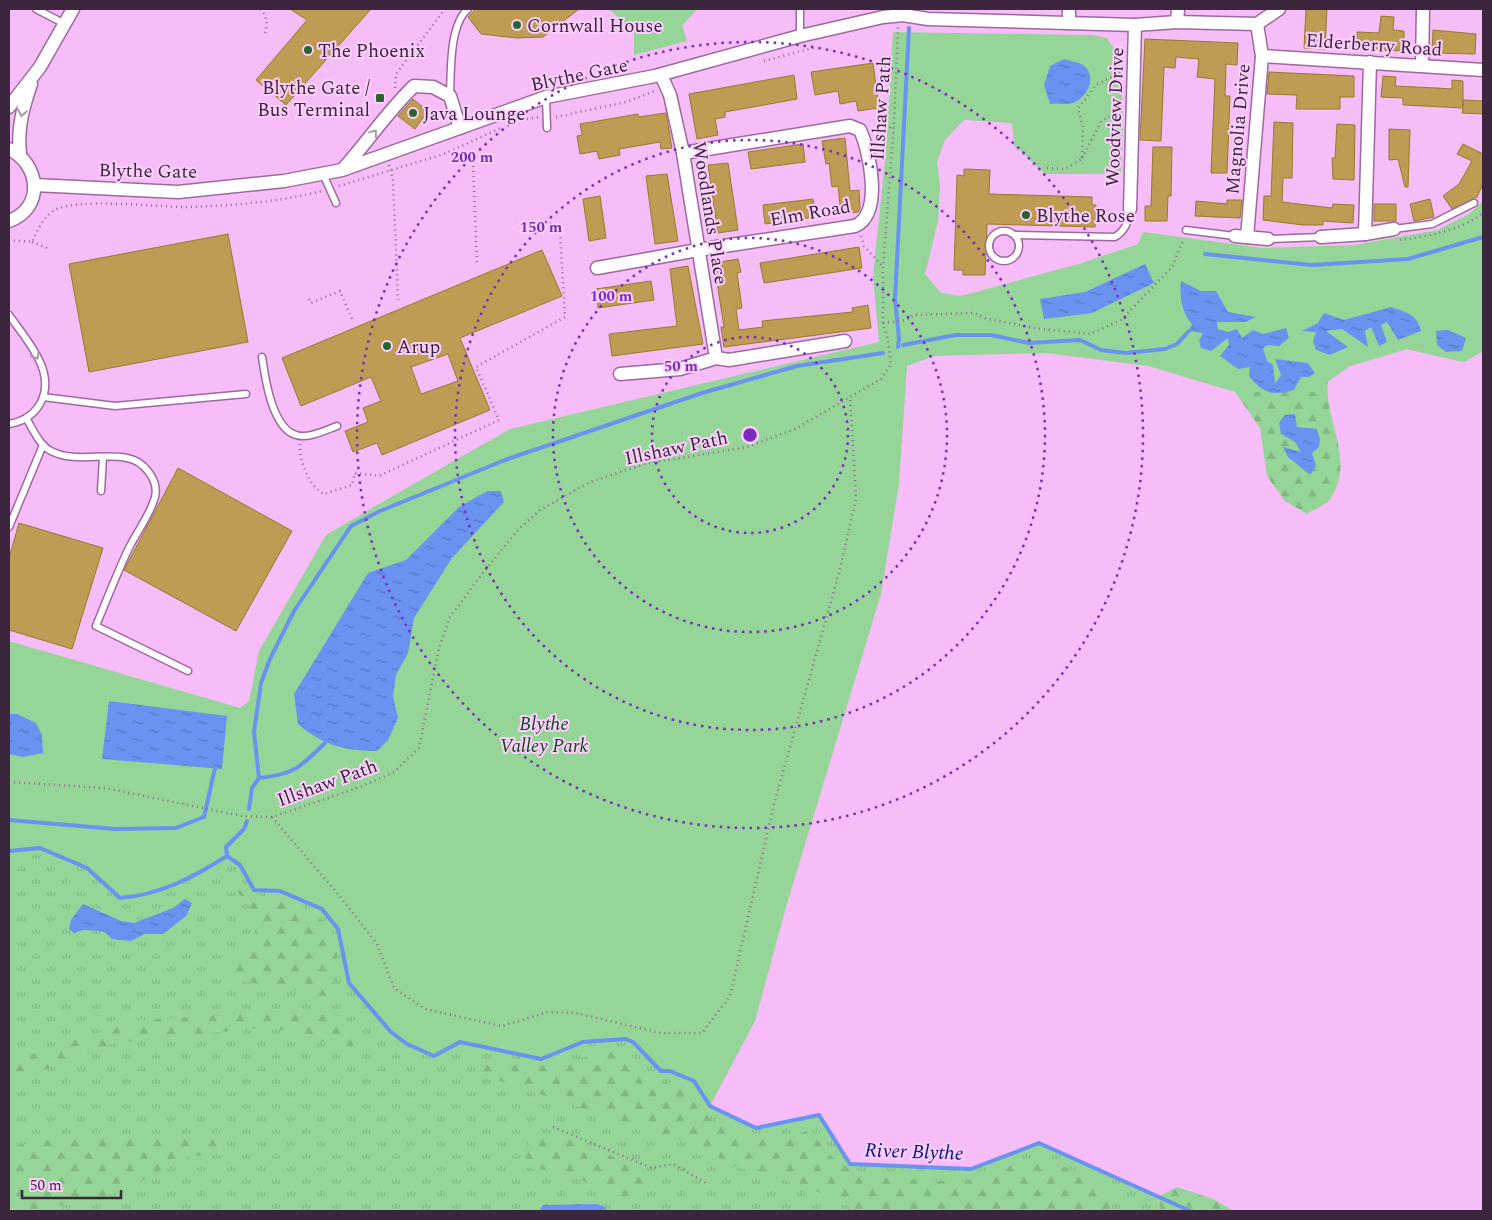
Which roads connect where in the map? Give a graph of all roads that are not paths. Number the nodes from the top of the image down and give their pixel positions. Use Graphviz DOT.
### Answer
graph roads {
  1 [pos="36,9"];
  2 [pos="74,9"];
  3 [pos="468,9"];
  4 [pos="800,9"];
  5 [pos="1069,9"];
  6 [pos="1178,9"];
  7 [pos="1279,9"];
  8 [pos="1423,9"];
  9 [pos="1177,22"];
  10 [pos="1069,23"];
  11 [pos="65,24"];
  12 [pos="1257,24"];
  13 [pos="1135,25"];
  14 [pos="800,36"];
  15 [pos="1262,56"];
  16 [pos="1370,62"];
  17 [pos="1422,66"];
  18 [pos="1483,70"];
  19 [pos="34,74"];
  20 [pos="661,75"];
  21 [pos="450,96"];
  22 [pos="546,97"];
  23 [pos="9,107"];
  24 [pos="460,128"];
  25 [pos="547,128"];
  26 [pos="14,151"];
  27 [pos="683,153"];
  28 [pos="342,170"];
  29 [pos="323,174"];
  30 [pos="34,184"];
  31 [pos="336,203"];
  32 [pos="1474,203"];
  33 [pos="1130,209"];
  34 [pos="9,221"];
  35 [pos="1394,229"];
  36 [pos="1186,230"];
  37 [pos="1365,234"];
  38 [pos="1015,235"];
  39 [pos="1241,236"];
  40 [pos="1321,237"];
  41 [pos="1268,239"];
  42 [pos="698,250"];
  43 [pos="597,268"];
  44 [pos="9,315"];
  45 [pos="845,341"];
  46 [pos="262,357"];
  47 [pos="716,358"];
  48 [pos="620,374"];
  49 [pos="246,394"];
  50 [pos="43,397"];
  51 [pos="26,418"];
  52 [pos="9,424"];
  53 [pos="337,426"];
  54 [pos="43,445"];
  55 [pos="103,457"];
  56 [pos="101,491"];
  57 [pos="9,527"];
  58 [pos="188,671"];
  1 -- 11 [label="lane"];
  2 -- 11 [label="street"];
  3 -- 21 [label="lane"];
  4 -- 14 [label="lane"];
  5 -- 10 [label="street"];
  6 -- 9 [label="street"];
  7 -- 12 [label="street"];
  8 -- 17 [label="street"];
  9 -- 12 [label="street, Blythe Gate"];
  9 -- 13 [label="street, Blythe Gate"];
  10 -- 13 [label="street, Blythe Gate"];
  10 -- 14 [label="street, Blythe Gate"];
  11 -- 19 [label="street"];
  12 -- 15 [label="street, Magnolia Drive"];
  13 -- 33 [label="street, Woodview Drive"];
  14 -- 20 [label="street, Blythe Gate"];
  15 -- 16 [label="street, Elderberry Road"];
  15 -- 39 [label="street, Magnolia Drive"];
  16 -- 17 [label="street, Elderberry Road"];
  16 -- 37 [label="street"];
  17 -- 18 [label="street, Elderberry Road"];
  19 -- 23 [label="street"];
  19 -- 26 [label="street, one-way"];
  20 -- 22 [label="street, Blythe Gate"];
  20 -- 27 [label="street, Woodlands Place"];
  21 -- 24 [label="street"];
  28 -- 21 [label="street, one-way"];
  22 -- 24 [label="street, Blythe Gate"];
  22 -- 25 [label="lane"];
  24 -- 28 [label="street, Blythe Gate"];
  26 -- 30 [label="street"];
  27 -- 42 [label="street, Woodlands Place"];
  27 -- 42 [label="street, Elm Road"];
  28 -- 29 [label="street, Blythe Gate"];
  29 -- 30 [label="street, Blythe Gate"];
  29 -- 31 [label="lane"];
  30 -- 34 [label="street"];
  32 -- 35 [label="lane"];
  33 -- 38 [label="lane"];
  35 -- 37 [label="street"];
  36 -- 39 [label="lane"];
  37 -- 40 [label="street"];
  38 -- 38 [label="lane"];
  39 -- 41 [label="street"];
  40 -- 41 [label="lane"];
  42 -- 43 [label="street, Elm Road"];
  42 -- 47 [label="street, Woodlands Place"];
  44 -- 50 [label="lane, one-way"];
  45 -- 47 [label="street"];
  46 -- 53 [label="lane"];
  47 -- 48 [label="street"];
  49 -- 50 [label="lane"];
  50 -- 51 [label="lane"];
  51 -- 52 [label="lane"];
  51 -- 54 [label="lane"];
  54 -- 55 [label="lane"];
  54 -- 57 [label="lane"];
  55 -- 56 [label="lane"];
  55 -- 58 [label="lane"];
}
